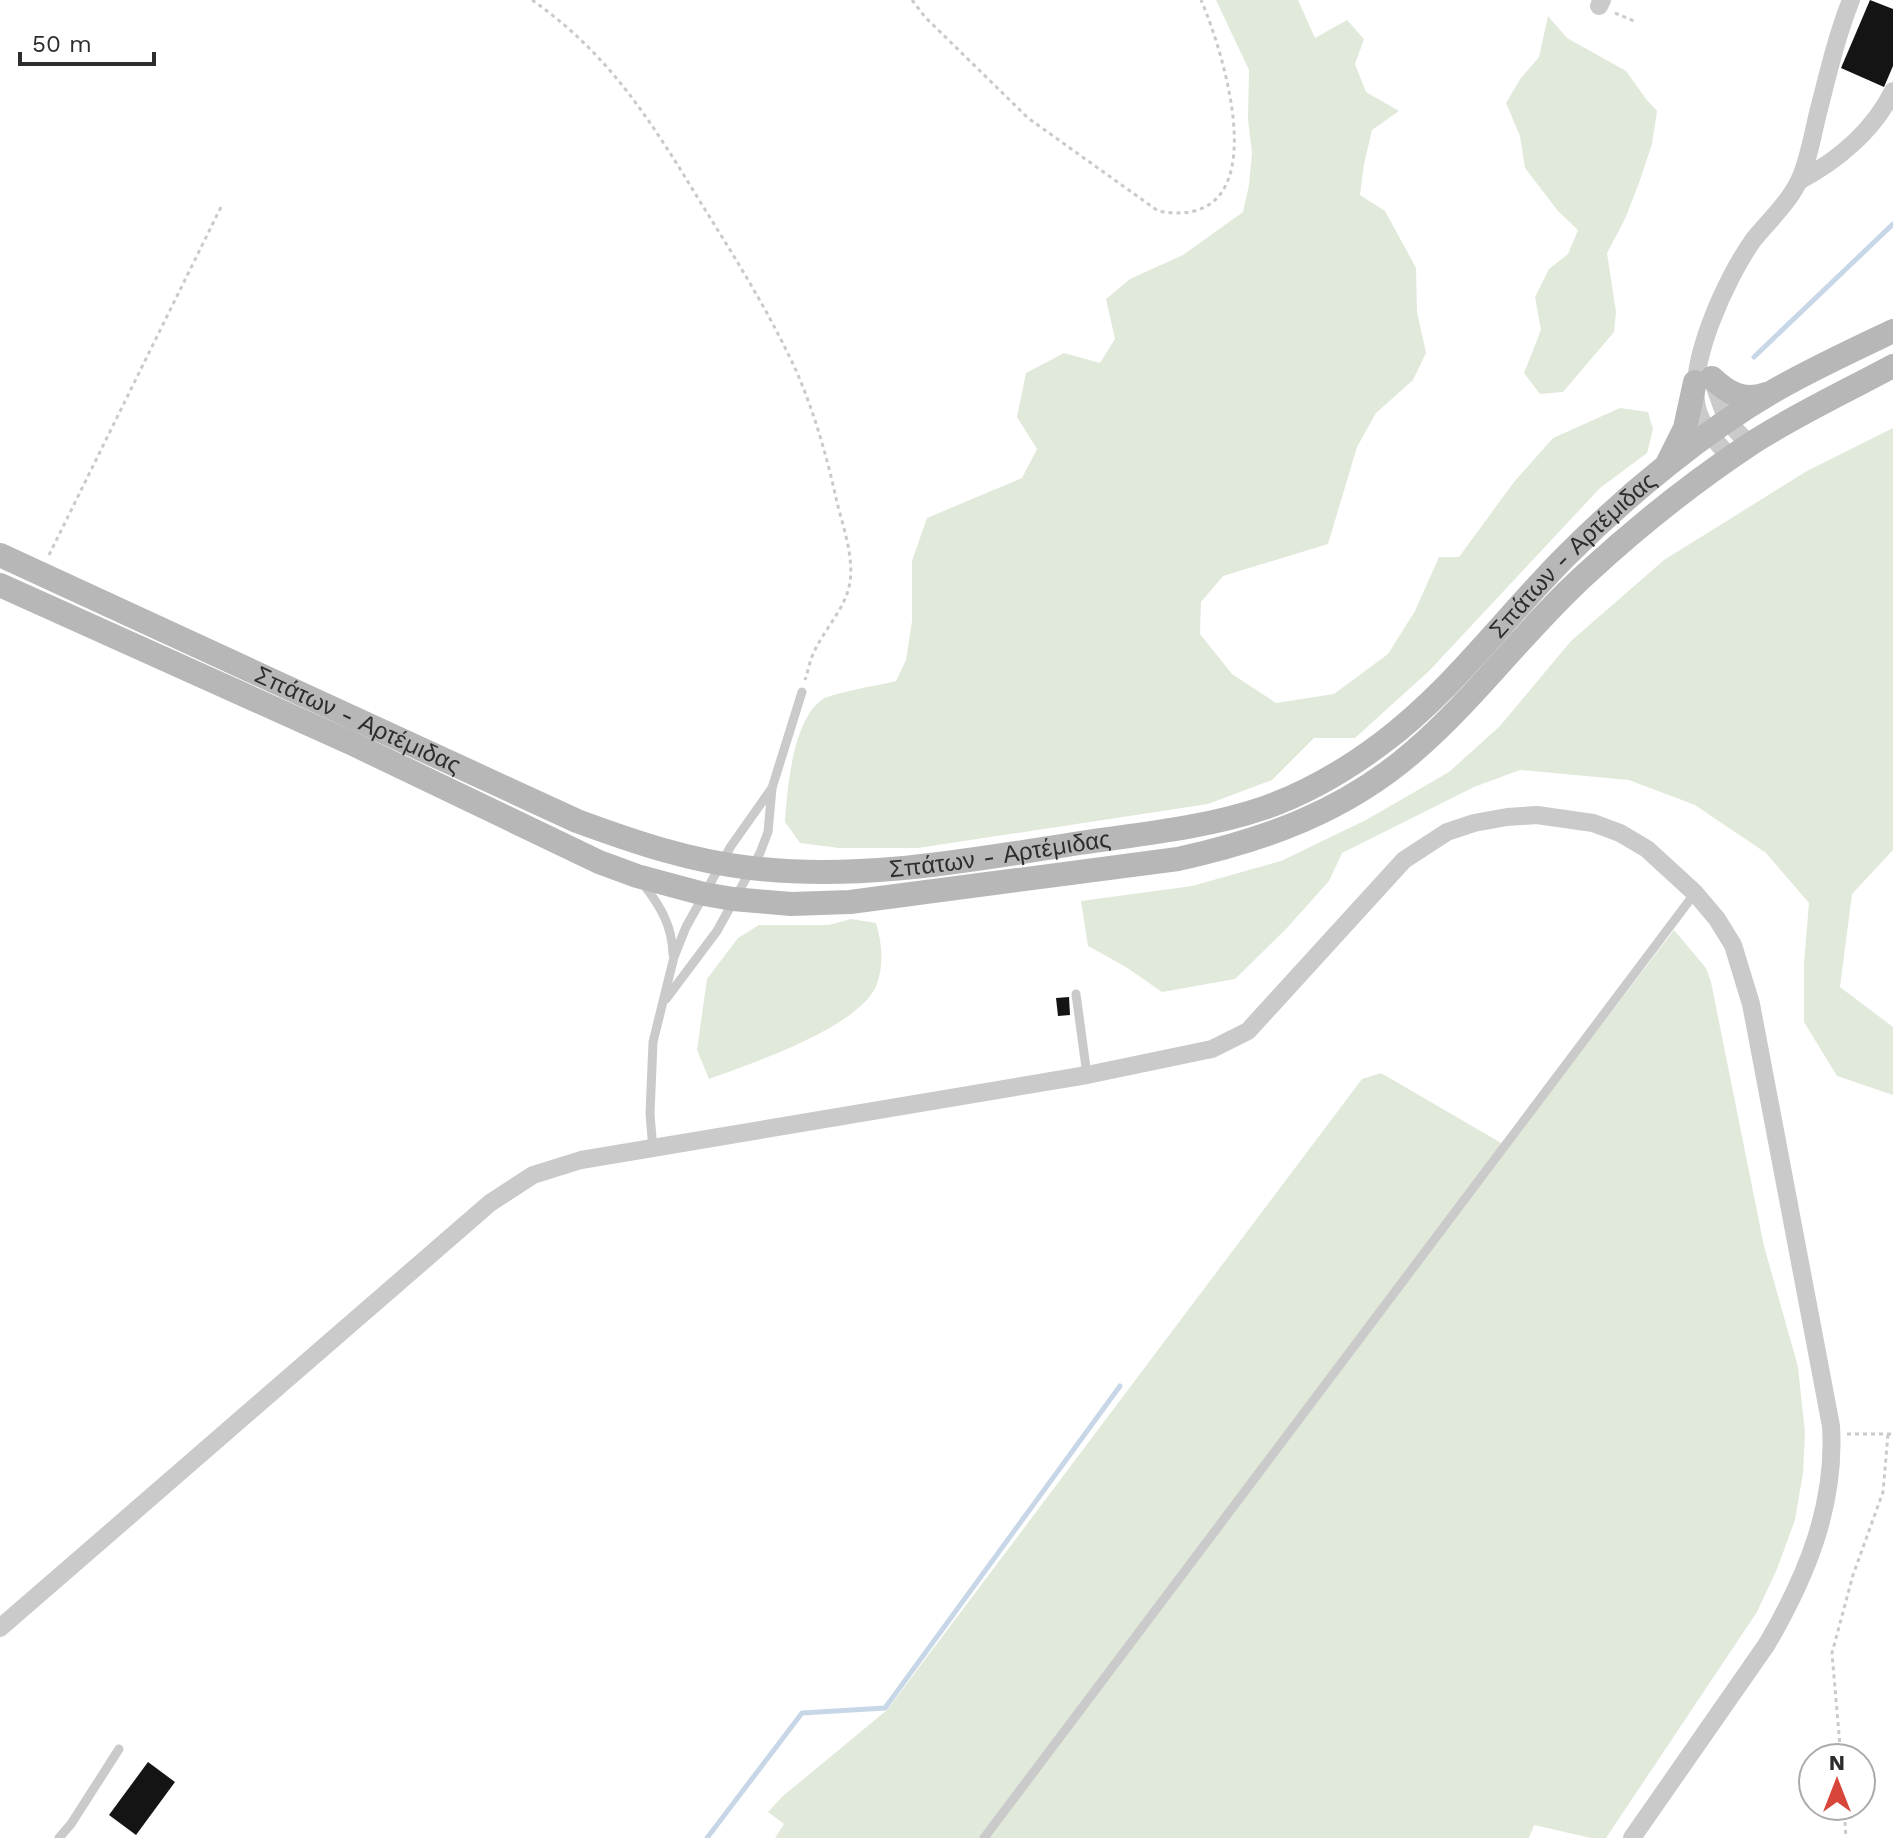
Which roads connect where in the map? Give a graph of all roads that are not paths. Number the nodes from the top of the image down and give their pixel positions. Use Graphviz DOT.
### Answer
graph roads {
  1 [pos="1851,0"];
  2 [pos="1893,91"];
  3 [pos="1799,181"];
  4 [pos="1893,331"];
  5 [pos="1893,366"];
  6 [pos="1703,380"];
  7 [pos="1779,388"];
  8 [pos="1718,428"];
  9 [pos="1740,452"];
  10 [pos="1663,470"];
  11 [pos="0,555"];
  12 [pos="0,585"];
  13 [pos="802,692"];
  14 [pos="772,788"];
  15 [pos="721,864"];
  16 [pos="752,868"];
  17 [pos="637,876"];
  18 [pos="1695,893"];
  19 [pos="704,894"];
  20 [pos="733,899"];
  21 [pos="674,957"];
  22 [pos="1076,994"];
  23 [pos="664,1002"];
  24 [pos="1087,1075"];
  25 [pos="653,1150"];
  26 [pos="0,1628"];
  27 [pos="119,1749"];
  28 [pos="59,1838"];
  29 [pos="984,1838"];
  30 [pos="1632,1838"];
  1 -- 3 [label="street"];
  2 -- 3 [label="street"];
  3 -- 6 [label="street"];
  4 -- 7 [label="main road, Σπάτων - Αρτέμιδας"];
  5 -- 9 [label="main road, Σπάτων - Αρτέμιδας"];
  6 -- 7 [label="main road"];
  6 -- 8 [label="street"];
  6 -- 10 [label="main road"];
  7 -- 8 [label="main road, Σπάτων - Αρτέμιδας"];
  8 -- 9 [label="street"];
  8 -- 10 [label="main road, Σπάτων - Αρτέμιδας"];
  9 -- 20 [label="main road, Σπάτων - Αρτέμιδας"];
  10 -- 16 [label="main road, Σπάτων - Αρτέμιδας"];
  11 -- 15 [label="main road, Σπάτων - Αρτέμιδας"];
  12 -- 17 [label="main road, Σπάτων - Αρτέμιδας"];
  13 -- 14 [label="lane"];
  14 -- 15 [label="lane"];
  14 -- 16 [label="lane"];
  15 -- 16 [label="main road, Σπάτων - Αρτέμιδας"];
  15 -- 19 [label="lane"];
  16 -- 20 [label="lane"];
  17 -- 19 [label="main road, Σπάτων - Αρτέμιδας"];
  17 -- 21 [label="lane"];
  18 -- 24 [label="street"];
  18 -- 29 [label="lane"];
  18 -- 30 [label="street"];
  19 -- 20 [label="main road, Σπάτων - Αρτέμιδας"];
  19 -- 21 [label="lane"];
  20 -- 23 [label="lane"];
  21 -- 23 [label="lane"];
  22 -- 24 [label="lane"];
  23 -- 25 [label="lane"];
  24 -- 25 [label="street"];
  25 -- 26 [label="street"];
  27 -- 28 [label="lane"];
}
